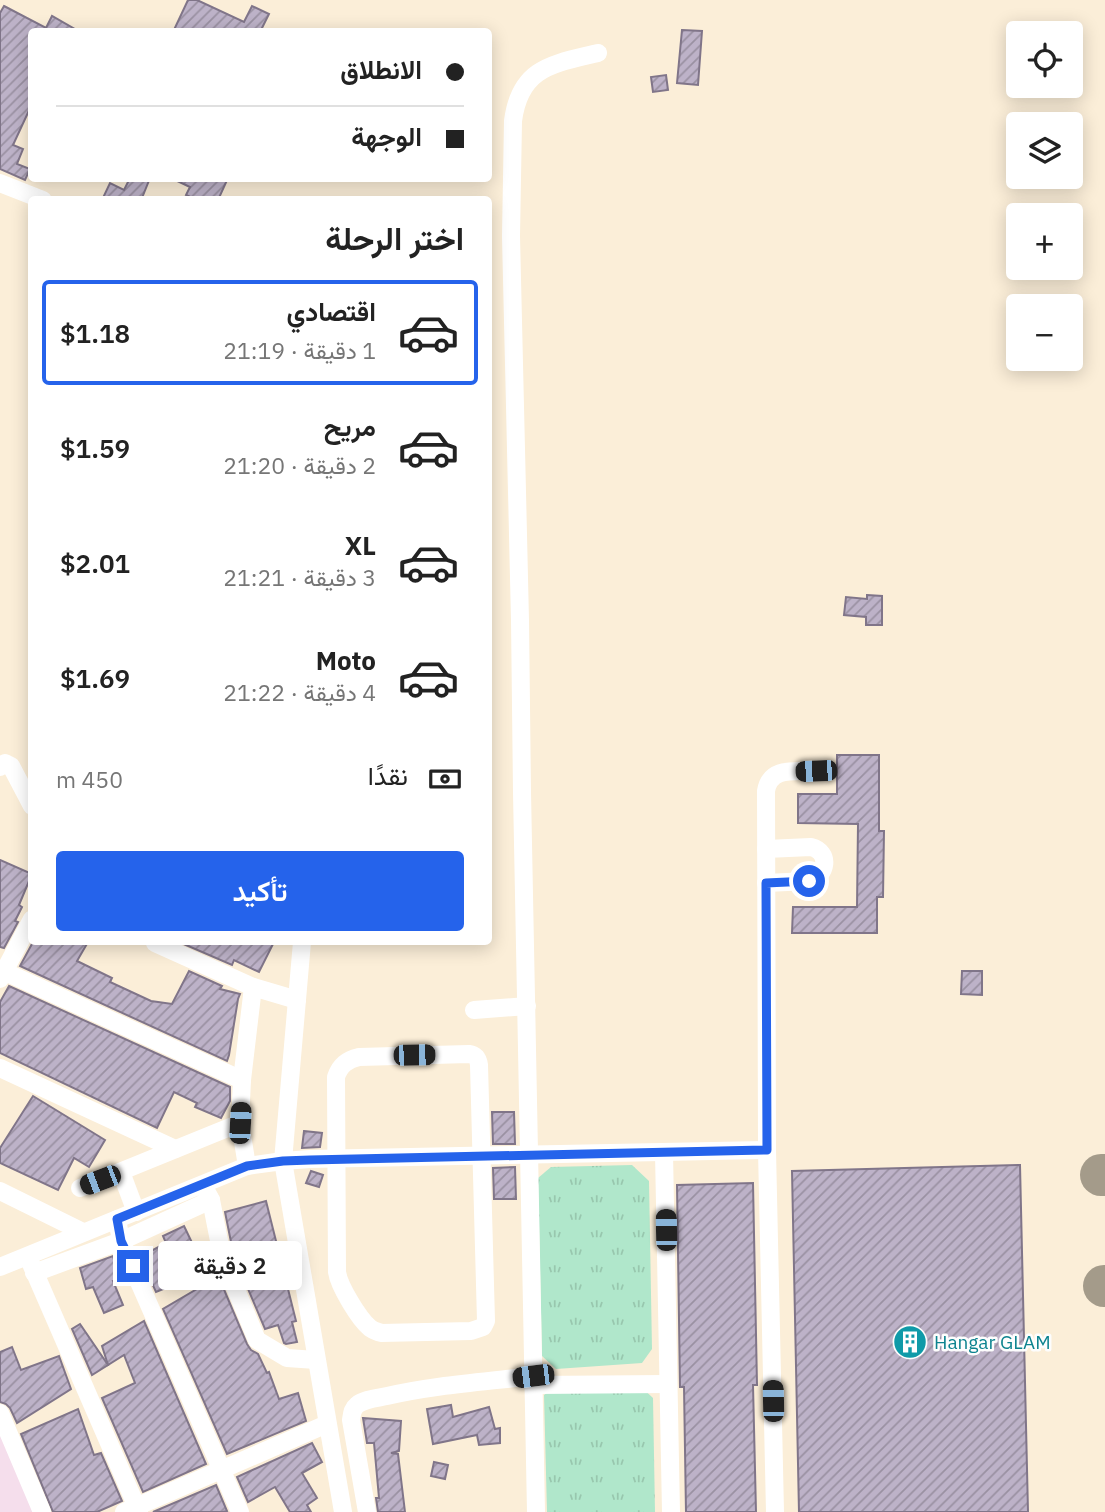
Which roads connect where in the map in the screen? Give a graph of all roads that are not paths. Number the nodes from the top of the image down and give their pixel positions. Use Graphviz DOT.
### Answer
graph roads {
  1 [pos="598,54"];
  2 [pos="0,183"];
  3 [pos="33,196"];
  4 [pos="0,767"];
  5 [pos="816,771"];
  6 [pos="28,798"];
  7 [pos="766,849"];
  8 [pos="766,883"];
  9 [pos="28,926"];
  10 [pos="159,945"];
  11 [pos="302,945"];
  12 [pos="2,975"];
  13 [pos="253,987"];
  14 [pos="297,1000"];
  15 [pos="527,1006"];
  16 [pos="474,1010"];
  17 [pos="0,1068"];
  18 [pos="242,1080"];
  19 [pos="240,1123"];
  20 [pos="175,1149"];
  21 [pos="767,1150"];
  22 [pos="664,1153"];
  23 [pos="529,1155"];
  24 [pos="482,1156"];
  25 [pos="336,1159"];
  26 [pos="283,1161"];
  27 [pos="247,1166"];
  28 [pos="121,1172"];
  29 [pos="79,1188"];
  30 [pos="0,1191"];
  31 [pos="207,1192"];
  32 [pos="136,1212"];
  33 [pos="117,1219"];
  34 [pos="83,1232"];
  35 [pos="121,1241"];
  36 [pos="31,1265"];
  37 [pos="0,1267"];
  38 [pos="316,1360"];
  39 [pos="533,1380"];
  40 [pos="668,1384"];
  41 [pos="0,1413"];
  42 [pos="327,1424"];
  43 [pos="222,1469"];
  44 [pos="133,1510"];
  45 [pos="42,1512"];
  46 [pos="240,1512"];
  47 [pos="342,1512"];
  48 [pos="367,1512"];
  49 [pos="536,1512"];
  50 [pos="671,1512"];
  51 [pos="775,1512"];
  1 -- 15 [label="street"];
  2 -- 3 [label="street"];
  4 -- 6 [label="street"];
  5 -- 7 [label="street"];
  7 -- 8 [label="street"];
  7 -- 8 [label="street"];
  8 -- 21 [label="street"];
  9 -- 12 [label="street"];
  10 -- 13 [label="street"];
  11 -- 14 [label="street"];
  12 -- 18 [label="street"];
  13 -- 14 [label="street"];
  13 -- 18 [label="street"];
  14 -- 26 [label="street"];
  15 -- 16 [label="street"];
  15 -- 23 [label="street"];
  17 -- 20 [label="street"];
  18 -- 19 [label="street"];
  19 -- 20 [label="street"];
  19 -- 27 [label="street"];
  20 -- 28 [label="street"];
  21 -- 22 [label="street"];
  21 -- 51 [label="street"];
  22 -- 23 [label="street"];
  22 -- 40 [label="street"];
  23 -- 24 [label="street"];
  23 -- 39 [label="street"];
  24 -- 25 [label="street"];
  24 -- 25 [label="street"];
  24 -- 25 [label="street"];
  25 -- 26 [label="street"];
  26 -- 27 [label="street"];
  26 -- 38 [label="street"];
  27 -- 31 [label="street"];
  28 -- 29 [label="street"];
  28 -- 32 [label="street"];
  30 -- 34 [label="street"];
  31 -- 32 [label="street"];
  31 -- 35 [label="street"];
  31 -- 38 [label="street"];
  32 -- 33 [label="street"];
  33 -- 34 [label="street"];
  33 -- 35 [label="street"];
  34 -- 36 [label="street"];
  35 -- 36 [label="street"];
  35 -- 43 [label="street"];
  36 -- 37 [label="street"];
  36 -- 44 [label="street"];
  38 -- 42 [label="street"];
  39 -- 40 [label="street"];
  39 -- 48 [label="street"];
  39 -- 49 [label="street"];
  40 -- 50 [label="street"];
  41 -- 45 [label="street"];
  42 -- 43 [label="street"];
  42 -- 47 [label="street"];
  43 -- 44 [label="street"];
  43 -- 46 [label="street"];
}
